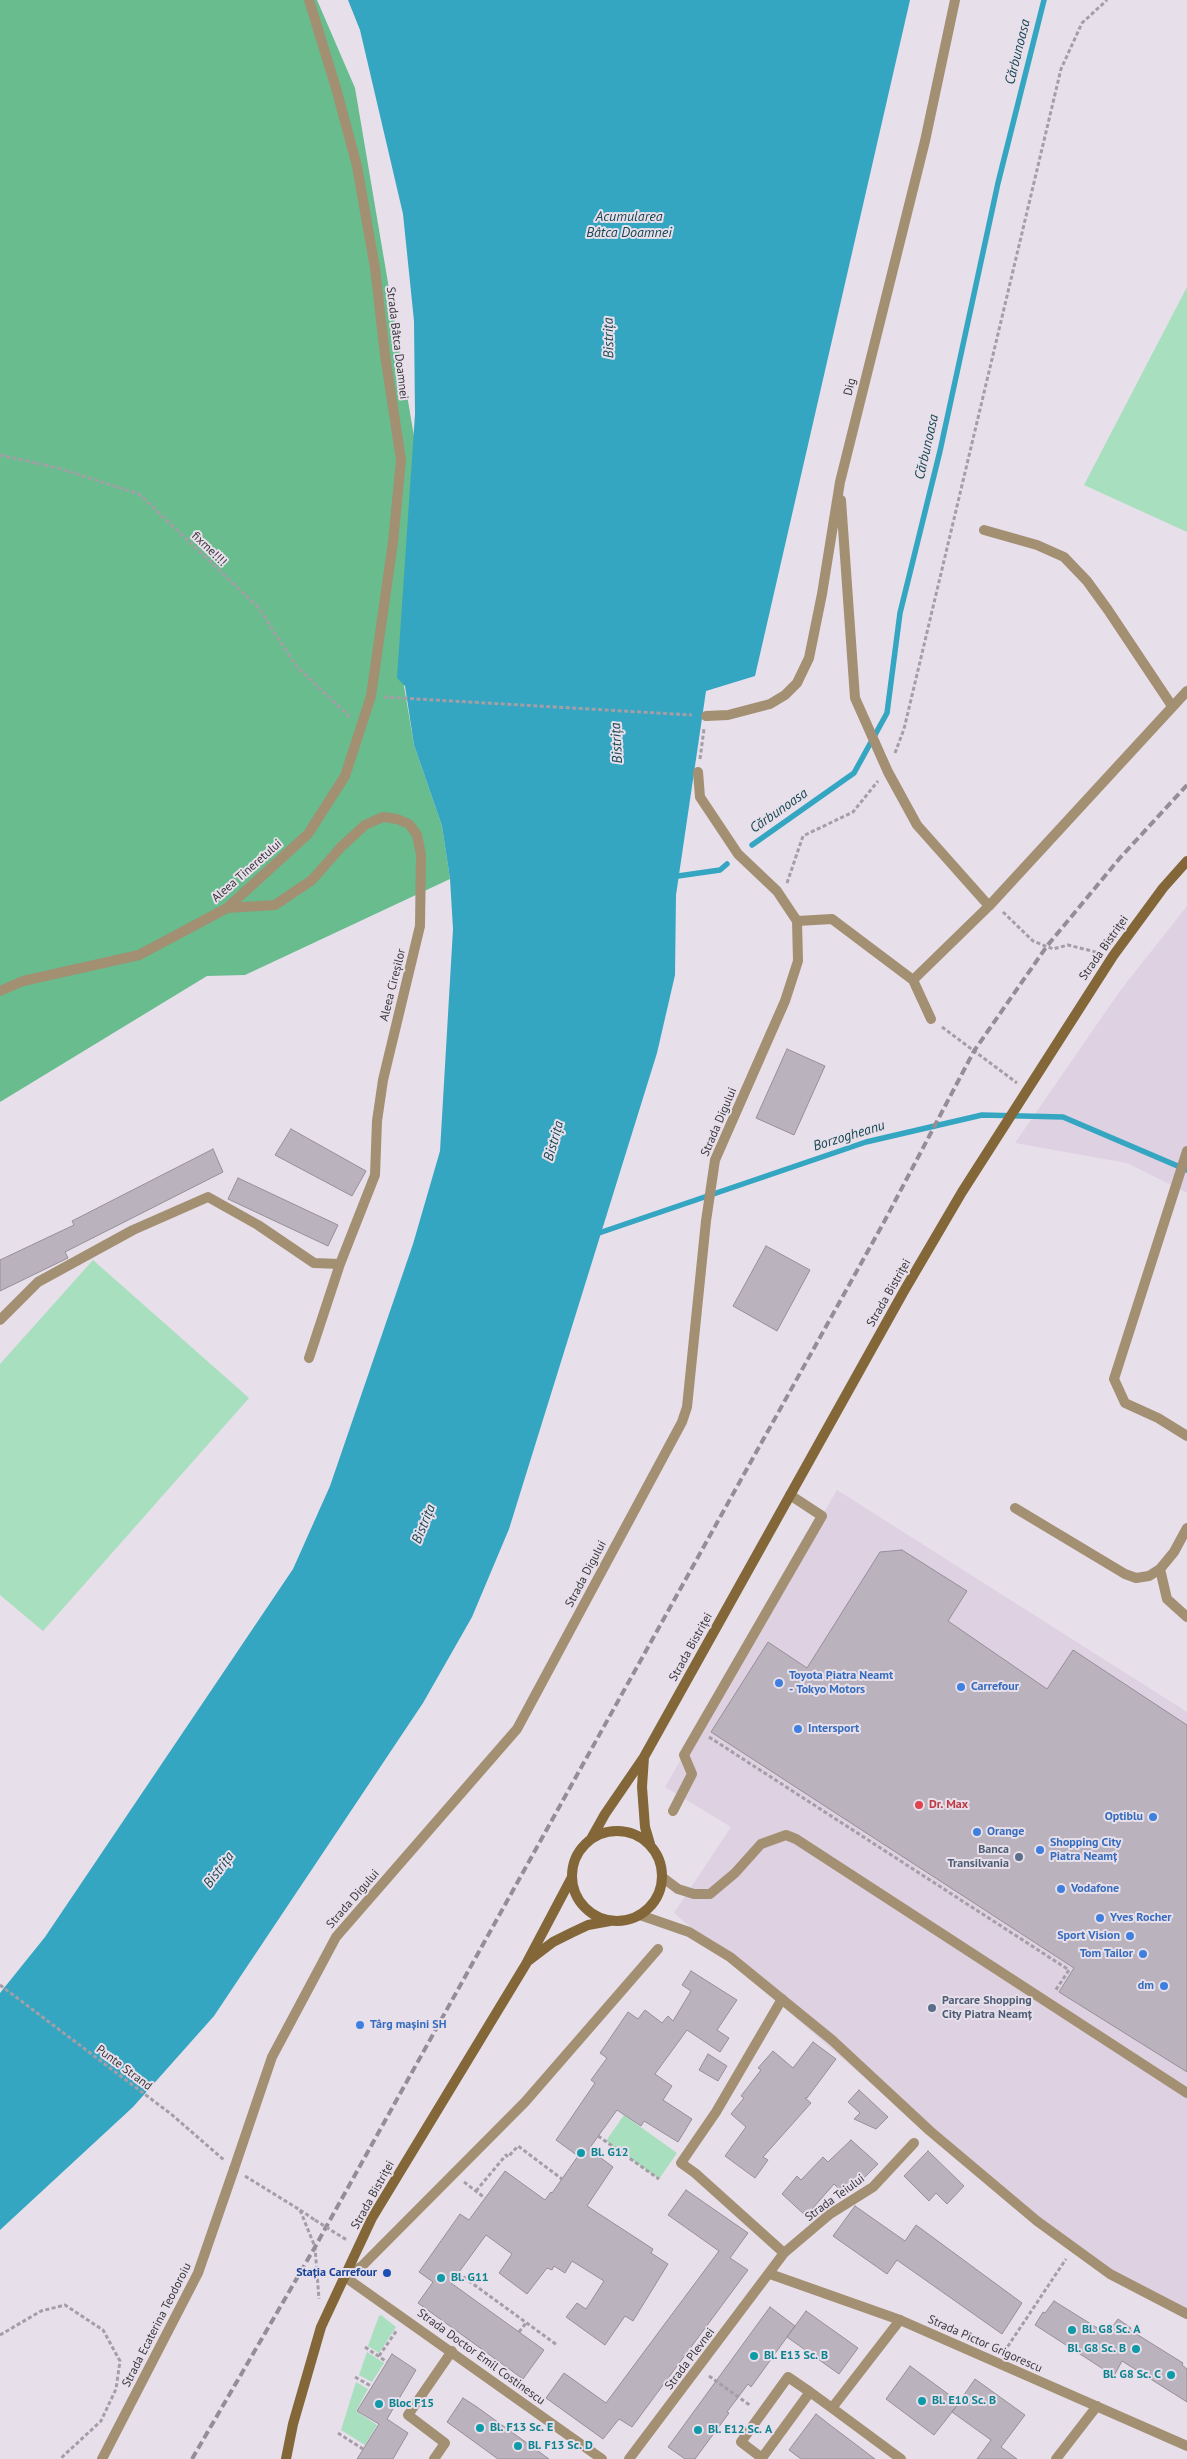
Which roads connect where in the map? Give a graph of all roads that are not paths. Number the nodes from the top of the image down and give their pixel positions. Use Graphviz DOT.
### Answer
graph roads {
  1 [pos="308,0"];
  2 [pos="955,0"];
  3 [pos="840,482"];
  4 [pos="984,530"];
  5 [pos="1187,691"];
  6 [pos="371,696"];
  7 [pos="1172,706"];
  8 [pos="706,716"];
  9 [pos="698,772"];
  10 [pos="1187,861"];
  11 [pos="989,906"];
  12 [pos="227,908"];
  13 [pos="797,921"];
  14 [pos="913,980"];
  15 [pos="0,991"];
  16 [pos="931,1019"];
  17 [pos="1187,1151"];
  18 [pos="340,1264"];
  19 [pos="0,1320"];
  20 [pos="309,1358"];
  21 [pos="1187,1436"];
  22 [pos="790,1495"];
  23 [pos="1015,1508"];
  24 [pos="1187,1528"];
  25 [pos="1160,1569"];
  26 [pos="1187,1617"];
  27 [pos="644,1757"];
  28 [pos="673,1811"];
  29 [pos="591,1839"];
  30 [pos="651,1845"];
  31 [pos="572,1877"];
  32 [pos="662,1877"];
  33 [pos="640,1914"];
  34 [pos="614,1921"];
  35 [pos="658,1949"];
  36 [pos="526,1964"];
  37 [pos="782,1999"];
  38 [pos="1187,2093"];
  39 [pos="914,2143"];
  40 [pos="234,2170"];
  41 [pos="784,2253"];
  42 [pos="770,2274"];
  43 [pos="345,2277"];
  44 [pos="1187,2314"];
  45 [pos="900,2320"];
  46 [pos="452,2351"];
  47 [pos="810,2392"];
  48 [pos="1096,2406"];
  49 [pos="832,2408"];
  50 [pos="1187,2446"];
  51 [pos="102,2459"];
  52 [pos="286,2459"];
  53 [pos="434,2459"];
  54 [pos="602,2459"];
  55 [pos="629,2459"];
  56 [pos="901,2459"];
  57 [pos="1056,2459"];
  1 -- 6 [label="street, Strada Bâtca Doamnei"];
  2 -- 3 [label="street, Dig"];
  3 -- 8 [label="street, Dig"];
  3 -- 11 [label="street"];
  4 -- 7 [label="street"];
  5 -- 7 [label="street"];
  6 -- 12 [label="street, Aleea Tineretului"];
  7 -- 11 [label="street"];
  9 -- 13 [label="street"];
  10 -- 22 [label="main road, Strada Bistriței"];
  11 -- 14 [label="street"];
  12 -- 15 [label="street, Aleea Tineretului"];
  12 -- 18 [label="street, Aleea Cireșilor"];
  13 -- 14 [label="street"];
  13 -- 40 [label="street, Strada Digului"];
  14 -- 16 [label="street"];
  17 -- 21 [label="street"];
  18 -- 19 [label="street"];
  18 -- 20 [label="street, Aleea Cireșilor"];
  22 -- 27 [label="main road, Strada Bistriței"];
  22 -- 28 [label="street"];
  23 -- 25 [label="street"];
  24 -- 25 [label="street"];
  25 -- 26 [label="street"];
  27 -- 29 [label="main road, Strada Bistriței"];
  27 -- 30 [label="main road, Strada Bistriței"];
  29 -- 30 [label="main road"];
  29 -- 31 [label="main road"];
  30 -- 32 [label="main road"];
  31 -- 34 [label="main road"];
  31 -- 36 [label="main road, Strada Bistriței"];
  32 -- 33 [label="main road"];
  32 -- 38 [label="street"];
  33 -- 34 [label="main road"];
  33 -- 37 [label="street"];
  34 -- 36 [label="main road, Strada Bistriței"];
  35 -- 43 [label="street"];
  36 -- 43 [label="main road, Strada Bistriței"];
  37 -- 41 [label="street"];
  37 -- 44 [label="street"];
  39 -- 41 [label="street, Strada Teiului"];
  40 -- 51 [label="street, Strada Ecaterina Teodoroiu"];
  41 -- 42 [label="street, Strada Teiului"];
  42 -- 45 [label="street, Strada Pictor Grigorescu"];
  42 -- 55 [label="street, Strada Plevnei"];
  43 -- 46 [label="street, Strada Doctor Emil Costinescu"];
  43 -- 52 [label="main road, Strada Bistriței"];
  45 -- 48 [label="street, Strada Pictor Grigorescu"];
  45 -- 49 [label="street"];
  46 -- 53 [label="street"];
  46 -- 54 [label="street, Strada Doctor Emil Costinescu"];
  47 -- 47 [label="street"];
  47 -- 49 [label="street"];
  48 -- 50 [label="street, Strada Pictor Grigorescu"];
  48 -- 57 [label="street"];
  49 -- 56 [label="street"];
}
